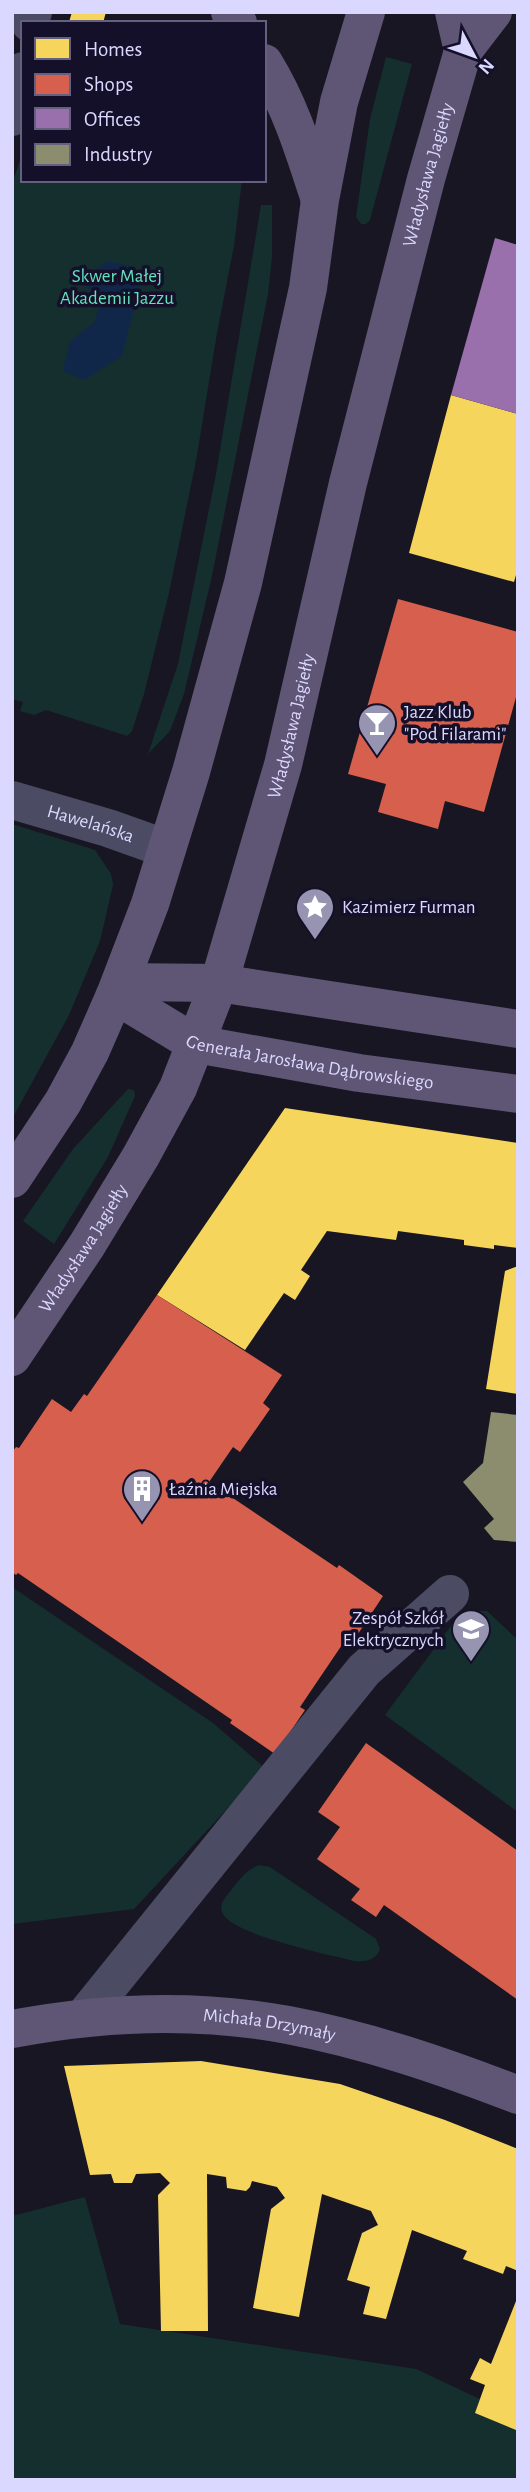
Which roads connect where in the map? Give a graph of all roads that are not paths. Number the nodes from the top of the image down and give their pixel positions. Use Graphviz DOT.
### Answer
graph roads {
  1 [pos="366,12"];
  2 [pos="454,12"];
  3 [pos="493,12"];
  4 [pos="463,51"];
  5 [pos="266,66"];
  6 [pos="21,84"];
  7 [pos="12,117"];
  8 [pos="320,200"];
  9 [pos="12,800"];
  10 [pos="167,849"];
  11 [pos="219,984"];
  12 [pos="118,988"];
  13 [pos="518,1029"];
  14 [pos="196,1044"];
  15 [pos="518,1094"];
  16 [pos="12,1179"];
  17 [pos="12,1357"];
  18 [pos="431,1598"];
  19 [pos="83,2018"];
  20 [pos="12,2029"];
  21 [pos="518,2095"];
  1 -- 8 [label="main road"];
  2 -- 4 [label="main road"];
  3 -- 4 [label="main road"];
  4 -- 11 [label="main road, Władysława Jagiełły"];
  5 -- 8 [label="main road"];
  6 -- 7 [label="street"];
  8 -- 10 [label="main road"];
  9 -- 10 [label="street, Hawelańska"];
  10 -- 12 [label="main road"];
  11 -- 12 [label="main road"];
  11 -- 13 [label="main road"];
  11 -- 14 [label="main road, Władysława Jagiełły"];
  12 -- 14 [label="main road, Generała Jarosława Dąbrowskiego"];
  12 -- 16 [label="main road"];
  14 -- 15 [label="main road, Generała Jarosława Dąbrowskiego"];
  14 -- 17 [label="main road, Władysława Jagiełły"];
  18 -- 19 [label="street"];
  19 -- 20 [label="main road, Michała Drzymały"];
  19 -- 21 [label="main road, Michała Drzymały"];
}
